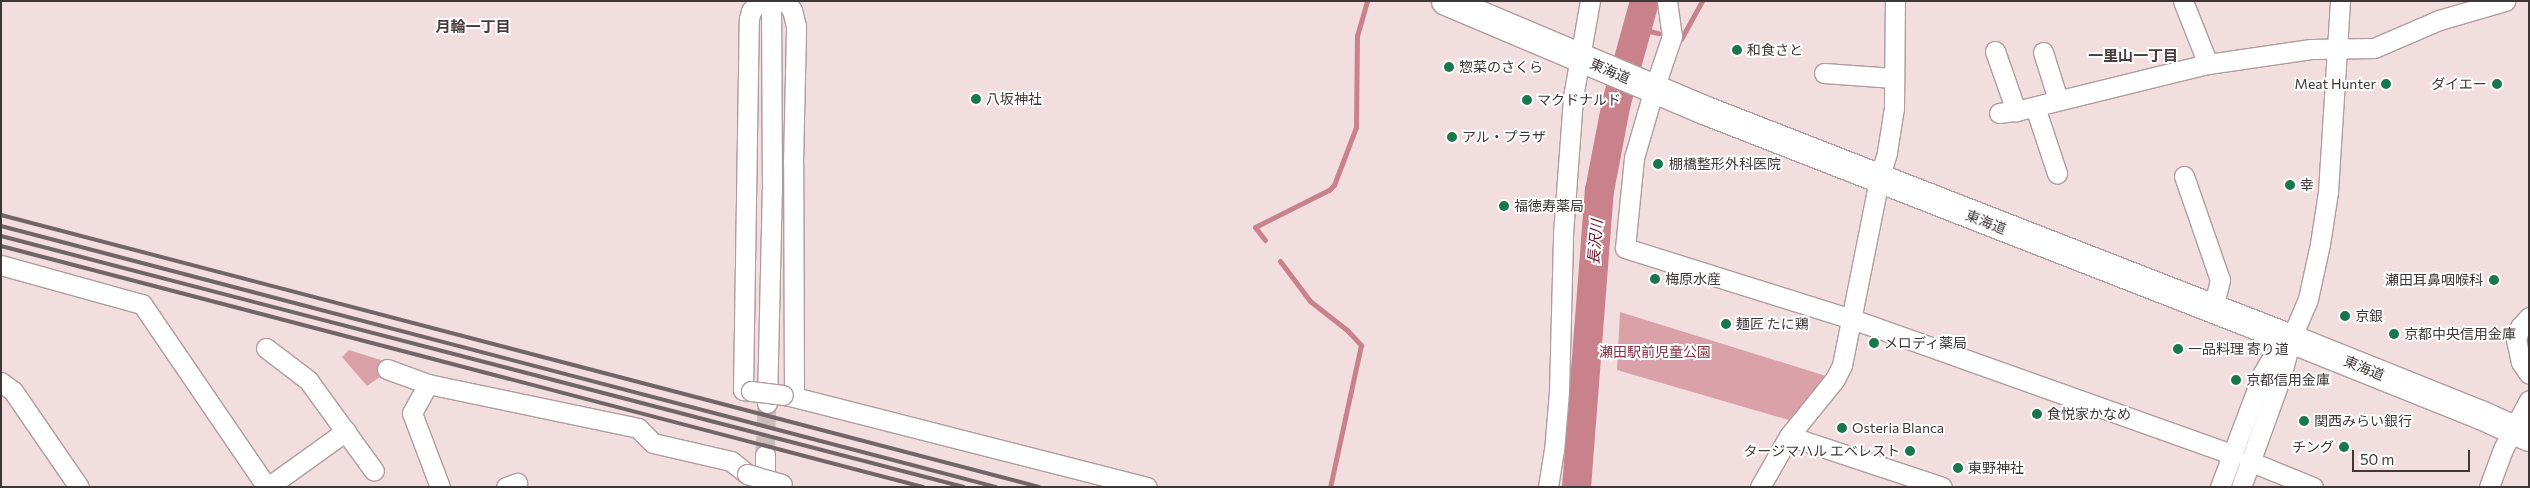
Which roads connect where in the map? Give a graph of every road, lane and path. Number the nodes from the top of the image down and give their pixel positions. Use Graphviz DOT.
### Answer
graph roads {
  1 [pos="759,1"];
  2 [pos="771,1"];
  3 [pos="785,1"];
  4 [pos="1446,1"];
  5 [pos="1590,1"];
  6 [pos="1667,1"];
  7 [pos="1895,1"];
  8 [pos="2183,1"];
  9 [pos="2340,1"];
  10 [pos="2506,1"];
  11 [pos="2486,4"];
  12 [pos="2338,50"];
  13 [pos="1996,51"];
  14 [pos="2043,52"];
  15 [pos="1580,58"];
  16 [pos="2208,64"];
  17 [pos="1824,73"];
  18 [pos="1894,78"];
  19 [pos="1645,86"];
  20 [pos="2058,100"];
  21 [pos="2035,107"];
  22 [pos="2057,173"];
  23 [pos="2184,176"];
  24 [pos="1879,179"];
  25 [pos="1,265"];
  26 [pos="2212,308"];
  27 [pos="2529,317"];
  28 [pos="1852,319"];
  29 [pos="2291,338"];
  30 [pos="266,348"];
  31 [pos="387,369"];
  32 [pos="2529,374"];
  33 [pos="1,382"];
  34 [pos="428,384"];
  35 [pos="781,399"];
  36 [pos="2529,400"];
  37 [pos="346,431"];
  38 [pos="2521,433"];
  39 [pos="1789,436"];
  40 [pos="2231,454"];
  41 [pos="766,455"];
  42 [pos="2249,461"];
  43 [pos="374,471"];
  44 [pos="745,478"];
  45 [pos="784,486"];
  46 [pos="79,487"];
  47 [pos="267,487"];
  48 [pos="440,487"];
  49 [pos="1147,487"];
  50 [pos="1548,487"];
  51 [pos="1760,487"];
  52 [pos="1942,487"];
  53 [pos="2220,487"];
  54 [pos="2241,487"];
  55 [pos="2313,487"];
  56 [pos="2489,487"];
  1 -- 35 [label="street, bridge"];
  2 -- 35 [label="street"];
  3 -- 35 [label="street"];
  4 -- 15 [label="highway, 東海道"];
  5 -- 15 [label="street"];
  6 -- 19 [label="street"];
  7 -- 18 [label="street"];
  8 -- 16 [label="street"];
  9 -- 12 [label="street"];
  10 -- 11 [label="street"];
  11 -- 12 [label="street"];
  12 -- 16 [label="street"];
  12 -- 29 [label="street"];
  13 -- 21 [label="street"];
  14 -- 20 [label="street"];
  15 -- 19 [label="highway, 東海道"];
  15 -- 50 [label="street"];
  16 -- 20 [label="street"];
  17 -- 18 [label="street"];
  18 -- 24 [label="street"];
  19 -- 24 [label="highway, 東海道"];
  19 -- 28 [label="street"];
  20 -- 21 [label="street"];
  21 -- 22 [label="street"];
  23 -- 26 [label="street"];
  24 -- 26 [label="highway, 東海道"];
  24 -- 28 [label="street"];
  25 -- 47 [label="street"];
  26 -- 29 [label="highway, 東海道"];
  27 -- 32 [label="street"];
  28 -- 39 [label="street"];
  28 -- 40 [label="street"];
  29 -- 38 [label="highway, 東海道"];
  29 -- 40 [label="street"];
  29 -- 42 [label="street"];
  30 -- 37 [label="street"];
  31 -- 34 [label="street"];
  33 -- 46 [label="street"];
  34 -- 44 [label="street"];
  34 -- 48 [label="street"];
  35 -- 49 [label="street"];
  36 -- 38 [label="street"];
  37 -- 43 [label="street"];
  37 -- 47 [label="street"];
  38 -- 56 [label="street"];
  39 -- 51 [label="street"];
  39 -- 52 [label="street"];
  40 -- 53 [label="street"];
  41 -- 45 [label="street"];
  42 -- 54 [label="street"];
  42 -- 55 [label="street"];
  44 -- 45 [label="street, bridge"];
}
